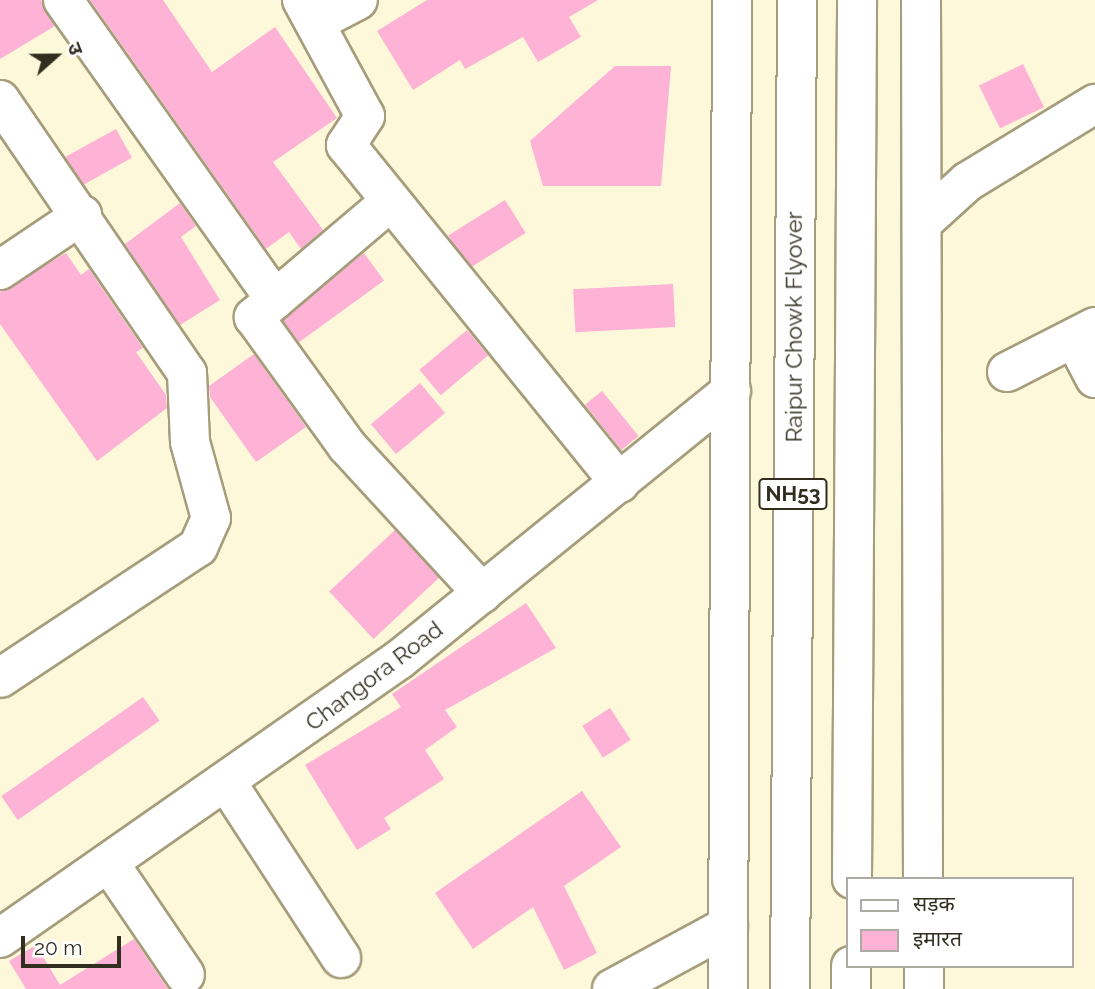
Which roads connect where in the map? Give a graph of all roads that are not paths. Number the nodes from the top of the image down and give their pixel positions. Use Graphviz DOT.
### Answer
graph roads {
  1 [pos="64,0"];
  2 [pos="358,0"];
  3 [pos="732,0"];
  4 [pos="797,0"];
  5 [pos="858,0"];
  6 [pos="921,0"];
  7 [pos="313,7"];
  8 [pos="0,100"];
  9 [pos="1095,104"];
  10 [pos="391,201"];
  11 [pos="82,215"];
  12 [pos="922,223"];
  13 [pos="0,270"];
  14 [pos="275,299"];
  15 [pos="1085,333"];
  16 [pos="1007,372"];
  17 [pos="1095,378"];
  18 [pos="731,391"];
  19 [pos="620,483"];
  20 [pos="482,593"];
  21 [pos="0,678"];
  22 [pos="228,783"];
  23 [pos="109,863"];
  24 [pos="852,877"];
  25 [pos="923,877"];
  26 [pos="729,926"];
  27 [pos="0,939"];
  28 [pos="341,958"];
  29 [pos="851,968"];
  30 [pos="923,968"];
  31 [pos="185,975"];
  32 [pos="612,989"];
  33 [pos="728,989"];
  34 [pos="790,989"];
  35 [pos="851,989"];
  36 [pos="924,989"];
  1 -- 14 [label="main road"];
  2 -- 7 [label="main road"];
  3 -- 18 [label="main road"];
  4 -- 34 [label="main road, Raipur Chowk Flyover / NH53"];
  5 -- 24 [label="main road, NH53"];
  6 -- 12 [label="main road"];
  7 -- 10 [label="main road"];
  8 -- 11 [label="main road"];
  9 -- 12 [label="main road"];
  10 -- 14 [label="main road"];
  10 -- 19 [label="main road"];
  11 -- 13 [label="main road"];
  11 -- 21 [label="main road"];
  12 -- 25 [label="main road"];
  14 -- 20 [label="main road"];
  15 -- 16 [label="main road"];
  15 -- 17 [label="main road"];
  18 -- 19 [label="main road, Changora Road"];
  18 -- 26 [label="main road"];
  19 -- 20 [label="main road, Changora Road"];
  20 -- 22 [label="main road, Changora Road"];
  22 -- 23 [label="main road, Changora Road"];
  22 -- 28 [label="main road"];
  23 -- 27 [label="main road, Changora Road"];
  23 -- 31 [label="main road"];
  26 -- 32 [label="main road"];
  26 -- 33 [label="main road"];
  29 -- 35 [label="main road"];
  30 -- 36 [label="main road"];
}
